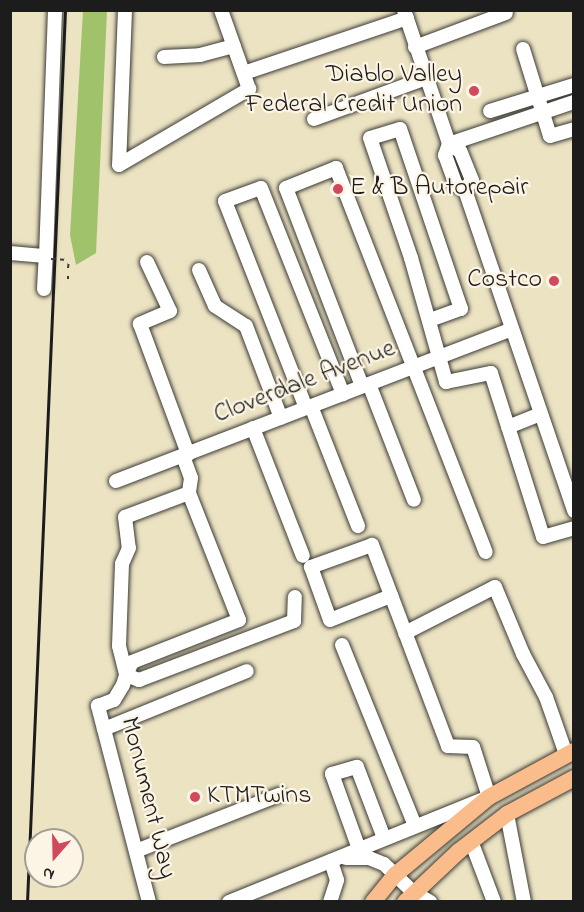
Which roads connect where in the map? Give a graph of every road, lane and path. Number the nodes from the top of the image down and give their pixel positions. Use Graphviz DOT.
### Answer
graph roads {
  1 [pos="55,10"];
  2 [pos="125,10"];
  3 [pos="221,10"];
  4 [pos="506,13"];
  5 [pos="406,14"];
  6 [pos="234,46"];
  7 [pos="415,47"];
  8 [pos="523,50"];
  9 [pos="164,57"];
  10 [pos="244,73"];
  11 [pos="426,78"];
  12 [pos="573,85"];
  13 [pos="538,96"];
  14 [pos="573,102"];
  15 [pos="506,107"];
  16 [pos="490,111"];
  17 [pos="543,113"];
  18 [pos="314,119"];
  19 [pos="511,123"];
  20 [pos="573,129"];
  21 [pos="449,144"];
  22 [pos="10,253"];
  23 [pos="49,257"];
  24 [pos="147,262"];
  25 [pos="68,268"];
  26 [pos="200,270"];
  27 [pos="44,290"];
  28 [pos="430,320"];
  29 [pos="511,329"];
  30 [pos="440,357"];
  31 [pos="414,367"];
  32 [pos="366,385"];
  33 [pos="343,394"];
  34 [pos="309,407"];
  35 [pos="541,414"];
  36 [pos="281,418"];
  37 [pos="508,427"];
  38 [pos="253,428"];
  39 [pos="185,455"];
  40 [pos="116,481"];
  41 [pos="189,493"];
  42 [pos="414,500"];
  43 [pos="573,507"];
  44 [pos="358,526"];
  45 [pos="573,528"];
  46 [pos="486,552"];
  47 [pos="303,556"];
  48 [pos="391,596"];
  49 [pos="295,597"];
  50 [pos="405,633"];
  51 [pos="342,645"];
  52 [pos="247,671"];
  53 [pos="126,675"];
  54 [pos="104,729"];
  55 [pos="570,752"];
  56 [pos="573,778"];
  57 [pos="279,795"];
  58 [pos="489,796"];
  59 [pos="507,814"];
  60 [pos="415,826"];
  61 [pos="384,838"];
  62 [pos="471,841"];
  63 [pos="359,849"];
  64 [pos="136,851"];
  65 [pos="333,860"];
  66 [pos="396,875"];
  67 [pos="409,897"];
  68 [pos="149,902"];
  69 [pos="229,902"];
  70 [pos="330,902"];
  71 [pos="373,902"];
  72 [pos="430,902"];
  73 [pos="494,902"];
  74 [pos="524,902"];
  1 -- 23 [label="street"];
  2 -- 10 [label="street"];
  3 -- 6 [label="street"];
  4 -- 7 [label="street"];
  5 -- 7 [label="street"];
  5 -- 10 [label="street"];
  6 -- 9 [label="street"];
  6 -- 10 [label="street"];
  7 -- 11 [label="street"];
  8 -- 13 [label="street"];
  11 -- 18 [label="street"];
  11 -- 21 [label="street"];
  12 -- 13 [label="street"];
  13 -- 15 [label="street"];
  13 -- 17 [label="street"];
  14 -- 17 [label="street"];
  15 -- 16 [label="street"];
  15 -- 19 [label="street"];
  17 -- 19 [label="street"];
  17 -- 20 [label="street"];
  19 -- 21 [label="street"];
  21 -- 29 [label="street"];
  22 -- 23 [label="street"];
  23 -- 25 [label="path, bridge"];
  23 -- 27 [label="street"];
  24 -- 39 [label="street"];
  26 -- 36 [label="street"];
  28 -- 28 [label="street"];
  28 -- 30 [label="street"];
  29 -- 30 [label="street, Cloverdale Avenue"];
  29 -- 35 [label="street"];
  30 -- 31 [label="street, Cloverdale Avenue"];
  30 -- 37 [label="street"];
  31 -- 32 [label="street, Cloverdale Avenue"];
  31 -- 32 [label="street"];
  31 -- 46 [label="street"];
  32 -- 33 [label="street, Cloverdale Avenue"];
  32 -- 42 [label="street"];
  33 -- 34 [label="street, Cloverdale Avenue"];
  33 -- 34 [label="street"];
  34 -- 36 [label="street, Cloverdale Avenue"];
  34 -- 44 [label="street"];
  35 -- 37 [label="street"];
  35 -- 43 [label="street"];
  36 -- 38 [label="street, Cloverdale Avenue"];
  37 -- 45 [label="street"];
  38 -- 39 [label="street, Cloverdale Avenue"];
  38 -- 47 [label="street"];
  39 -- 40 [label="street, Cloverdale Avenue"];
  39 -- 41 [label="street"];
  41 -- 53 [label="street"];
  41 -- 53 [label="street"];
  48 -- 48 [label="street"];
  48 -- 50 [label="street"];
  49 -- 53 [label="street"];
  50 -- 55 [label="street"];
  50 -- 58 [label="street"];
  51 -- 60 [label="street"];
  52 -- 54 [label="street"];
  53 -- 54 [label="street, Monument Way"];
  54 -- 64 [label="street, Monument Way"];
  55 -- 58 [label="main road"];
  56 -- 59 [label="main road"];
  57 -- 64 [label="street"];
  58 -- 60 [label="street"];
  58 -- 66 [label="main road"];
  59 -- 62 [label="main road"];
  59 -- 74 [label="street"];
  60 -- 61 [label="street"];
  61 -- 63 [label="street"];
  61 -- 63 [label="street"];
  62 -- 67 [label="main road"];
  62 -- 73 [label="street"];
  63 -- 65 [label="street"];
  64 -- 68 [label="street, Monument Way"];
  65 -- 66 [label="street"];
  65 -- 69 [label="street"];
  65 -- 70 [label="street"];
  66 -- 67 [label="street"];
  66 -- 71 [label="main road"];
  67 -- 72 [label="street"];
}
